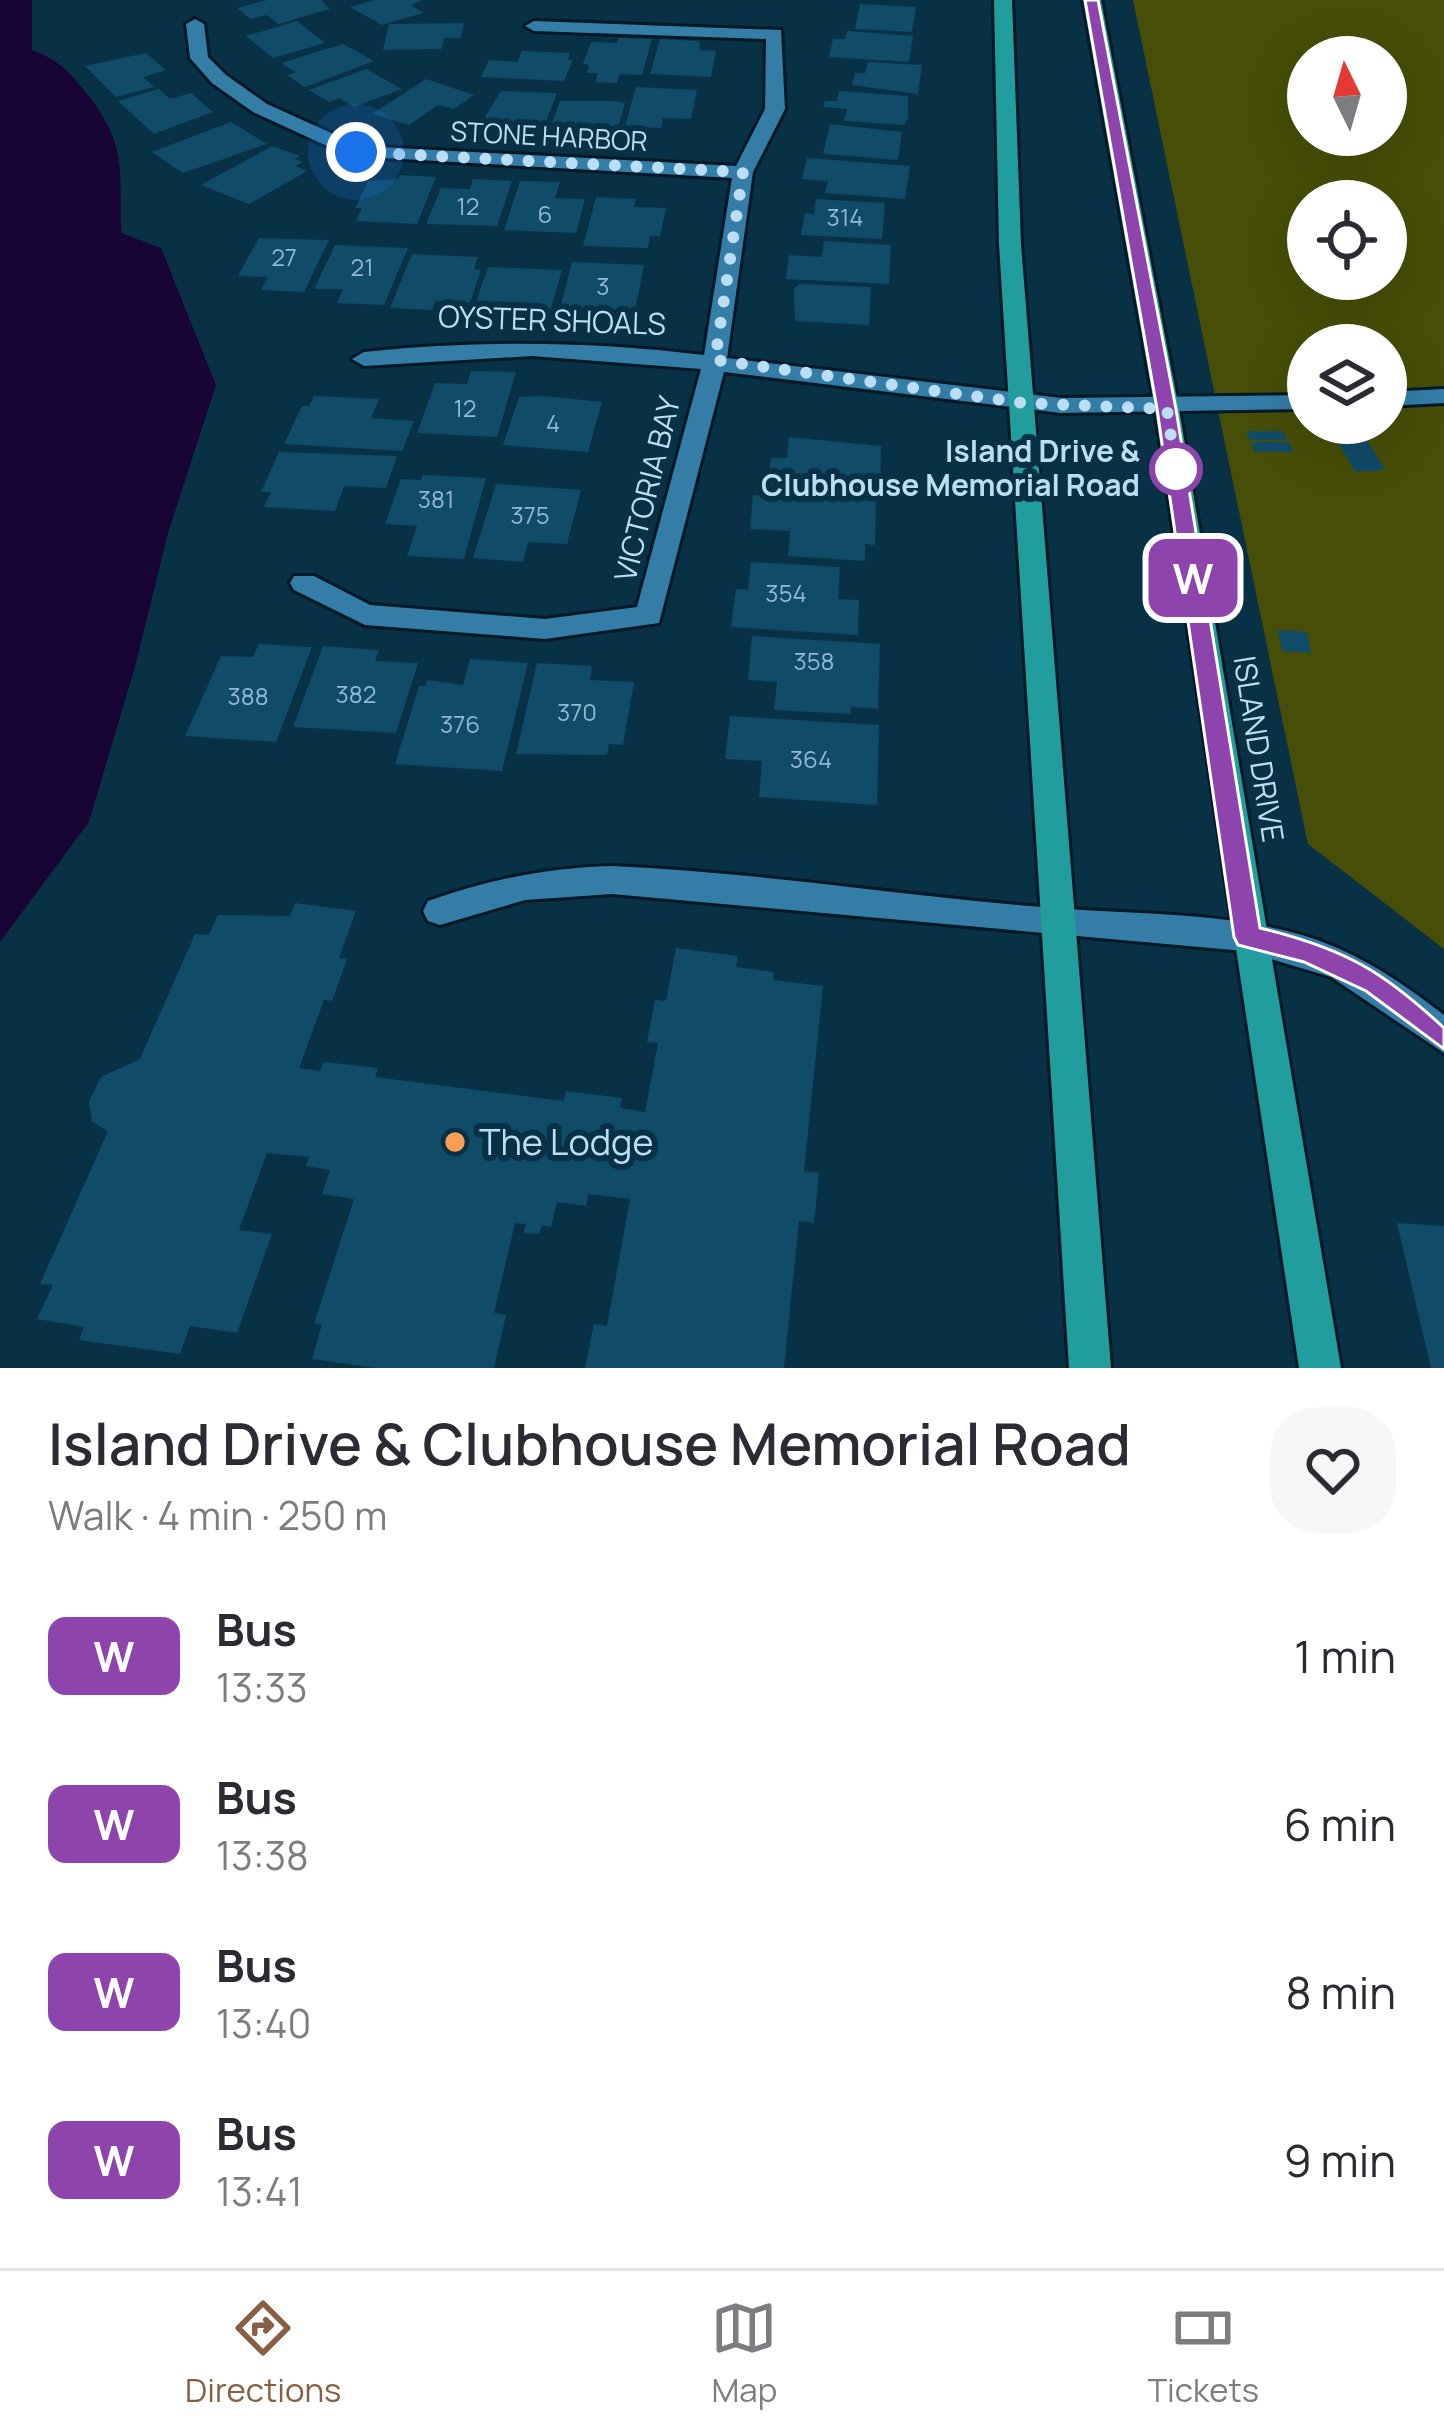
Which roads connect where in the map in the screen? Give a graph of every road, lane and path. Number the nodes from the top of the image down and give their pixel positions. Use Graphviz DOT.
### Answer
graph roads {
  1 [pos="1003,0"];
  2 [pos="1092,0"];
  3 [pos="195,24"];
  4 [pos="534,26"];
  5 [pos="743,172"];
  6 [pos="364,359"];
  7 [pos="715,360"];
  8 [pos="1444,395"];
  9 [pos="1407,398"];
  10 [pos="1023,403"];
  11 [pos="1287,403"];
  12 [pos="1167,409"];
  13 [pos="304,583"];
  14 [pos="440,911"];
  15 [pos="1058,924"];
  16 [pos="1248,937"];
  17 [pos="1444,1037"];
  18 [pos="1090,1368"];
  19 [pos="1320,1368"];
  1 -- 10 [label="main road"];
  2 -- 12 [label="main road, ISLAND DRIVE"];
  3 -- 5 [label="street, STONE HARBOR"];
  4 -- 5 [label="street, VICTORIA BAY"];
  5 -- 7 [label="street, VICTORIA BAY"];
  6 -- 7 [label="street, OYSTER SHOALS"];
  7 -- 10 [label="street, OYSTER SHOALS"];
  7 -- 13 [label="street, VICTORIA BAY"];
  8 -- 9 [label="street"];
  10 -- 12 [label="street, OYSTER SHOALS"];
  10 -- 15 [label="main road"];
  11 -- 12 [label="street, OYSTER SHOALS"];
  12 -- 16 [label="main road, ISLAND DRIVE"];
  14 -- 15 [label="street"];
  15 -- 16 [label="street"];
  15 -- 18 [label="main road"];
  16 -- 17 [label="street"];
  16 -- 19 [label="main road, ISLAND DRIVE"];
}
